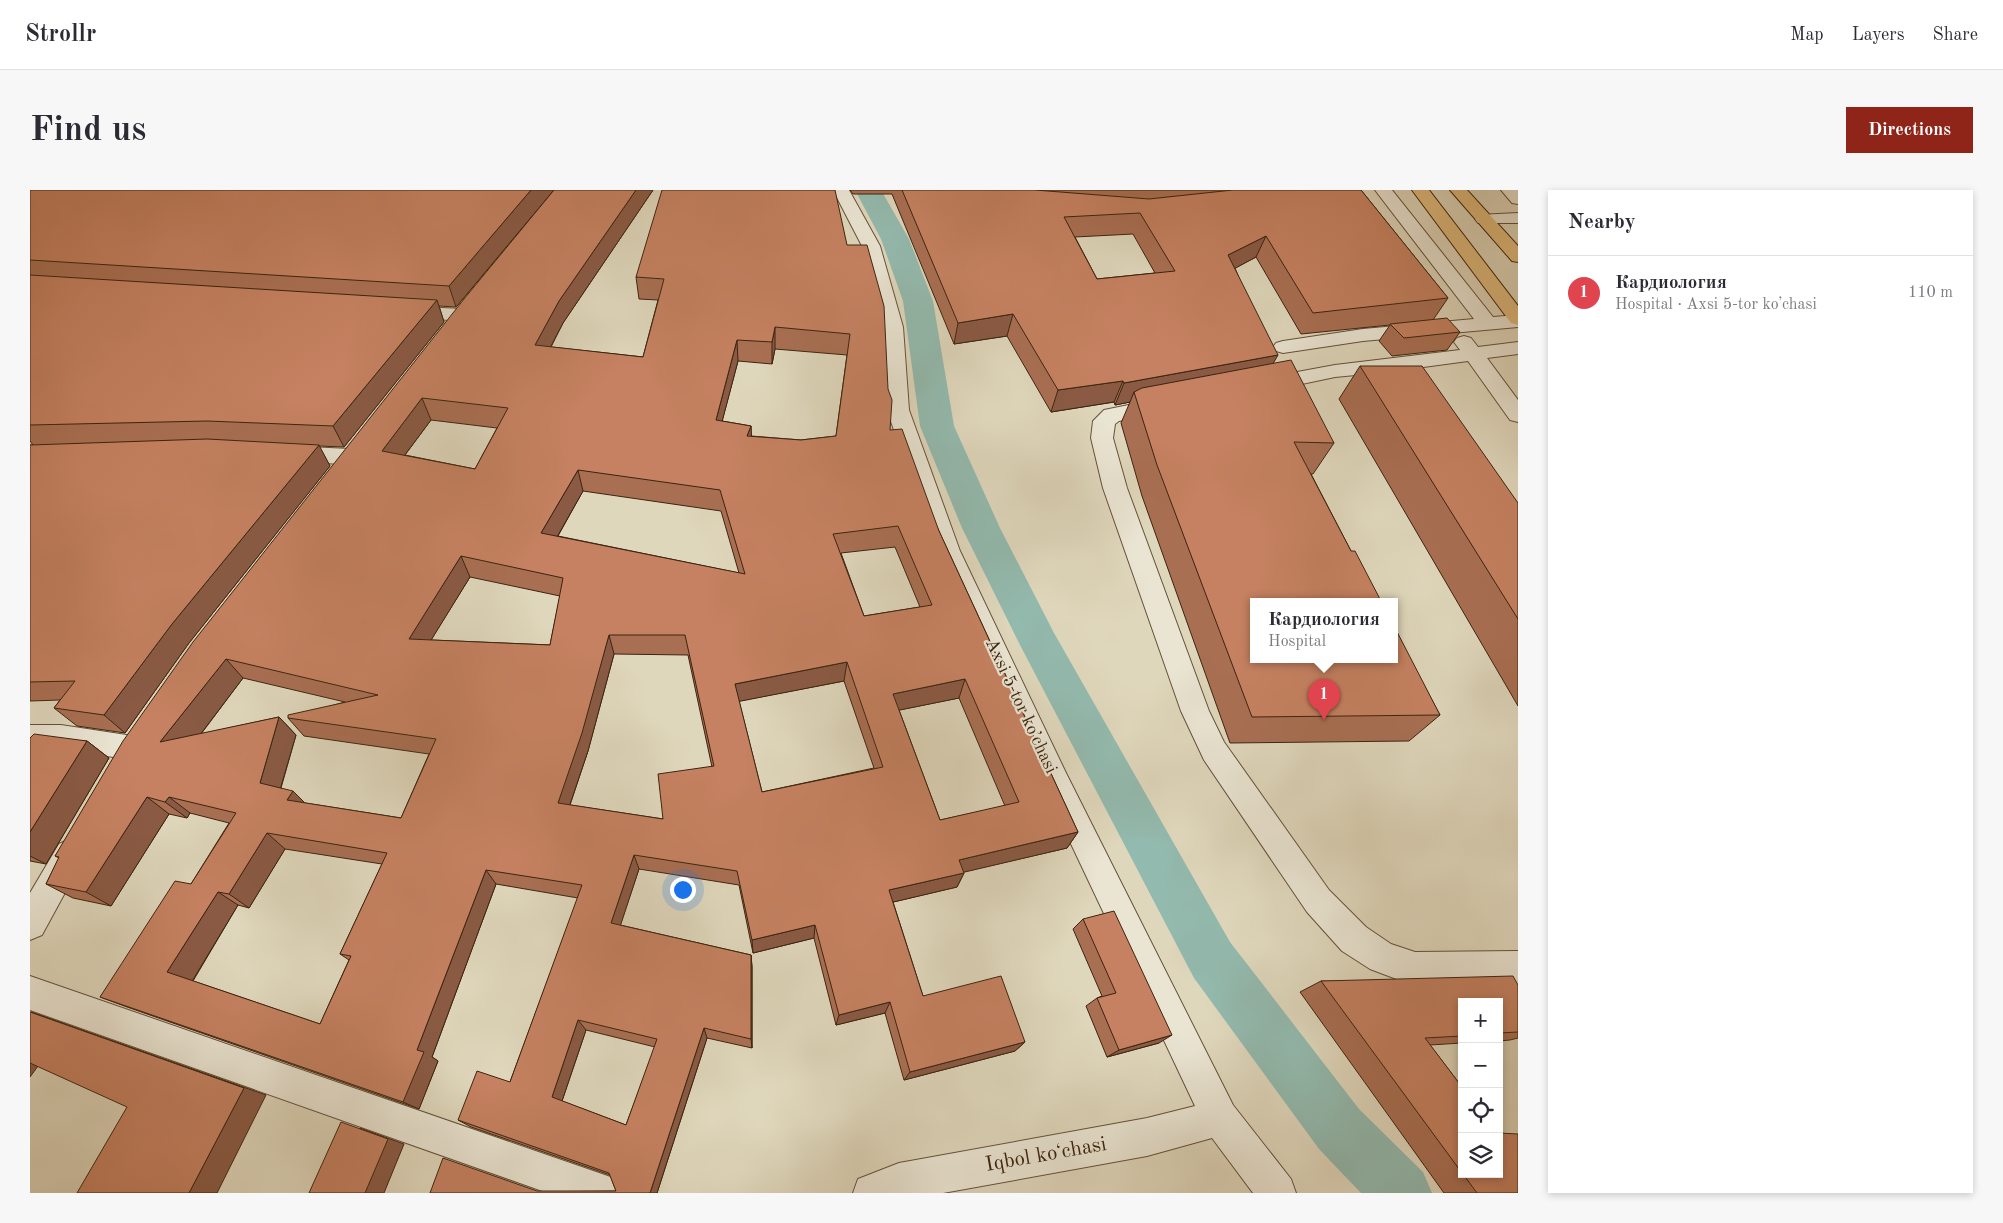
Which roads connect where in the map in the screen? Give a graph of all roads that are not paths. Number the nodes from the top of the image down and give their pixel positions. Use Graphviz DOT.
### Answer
graph roads {
  1 [pos="841,190"];
  2 [pos="1383,190"];
  3 [pos="1420,190"];
  4 [pos="1458,190"];
  5 [pos="1509,190"];
  6 [pos="1518,199"];
  7 [pos="1518,218"];
  8 [pos="1484,219"];
  9 [pos="1408,222"];
  10 [pos="1444,222"];
  11 [pos="1518,257"];
  12 [pos="382,310"];
  13 [pos="1518,320"];
  14 [pos="1488,324"];
  15 [pos="1452,327"];
  16 [pos="444,338"];
  17 [pos="1283,347"];
  18 [pos="1518,348"];
  19 [pos="1473,354"];
  20 [pos="1403,364"];
  21 [pos="1246,388"];
  22 [pos="1425,396"];
  23 [pos="1182,401"];
  24 [pos="1518,416"];
  25 [pos="271,454"];
  26 [pos="332,481"];
  27 [pos="30,736"];
  28 [pos="119,772"];
  29 [pos="80,838"];
  30 [pos="32,915"];
  31 [pos="1518,968"];
  32 [pos="30,993"];
  33 [pos="1220,1118"];
  34 [pos="602,1193"];
  35 [pos="872,1193"];
  36 [pos="1277,1193"];
  1 -- 33 [label="street, Аxsi 5-tor koʼchasi"];
  2 -- 9 [label="street"];
  3 -- 10 [label="main road"];
  4 -- 8 [label="main road"];
  5 -- 6 [label="street"];
  7 -- 8 [label="street"];
  8 -- 11 [label="main road"];
  9 -- 10 [label="street"];
  9 -- 14 [label="street"];
  10 -- 13 [label="main road"];
  12 -- 16 [label="street"];
  13 -- 14 [label="street"];
  14 -- 15 [label="street"];
  15 -- 17 [label="street"];
  15 -- 19 [label="street"];
  18 -- 19 [label="street"];
  19 -- 20 [label="street"];
  19 -- 24 [label="street"];
  20 -- 21 [label="street"];
  20 -- 22 [label="street"];
  23 -- 31 [label="street"];
  25 -- 26 [label="street"];
  27 -- 28 [label="street"];
  29 -- 30 [label="street"];
  32 -- 34 [label="street"];
  33 -- 35 [label="street, Iqbol koʻchasi"];
  33 -- 36 [label="street, Аxsi 5-tor koʼchasi"];
}
